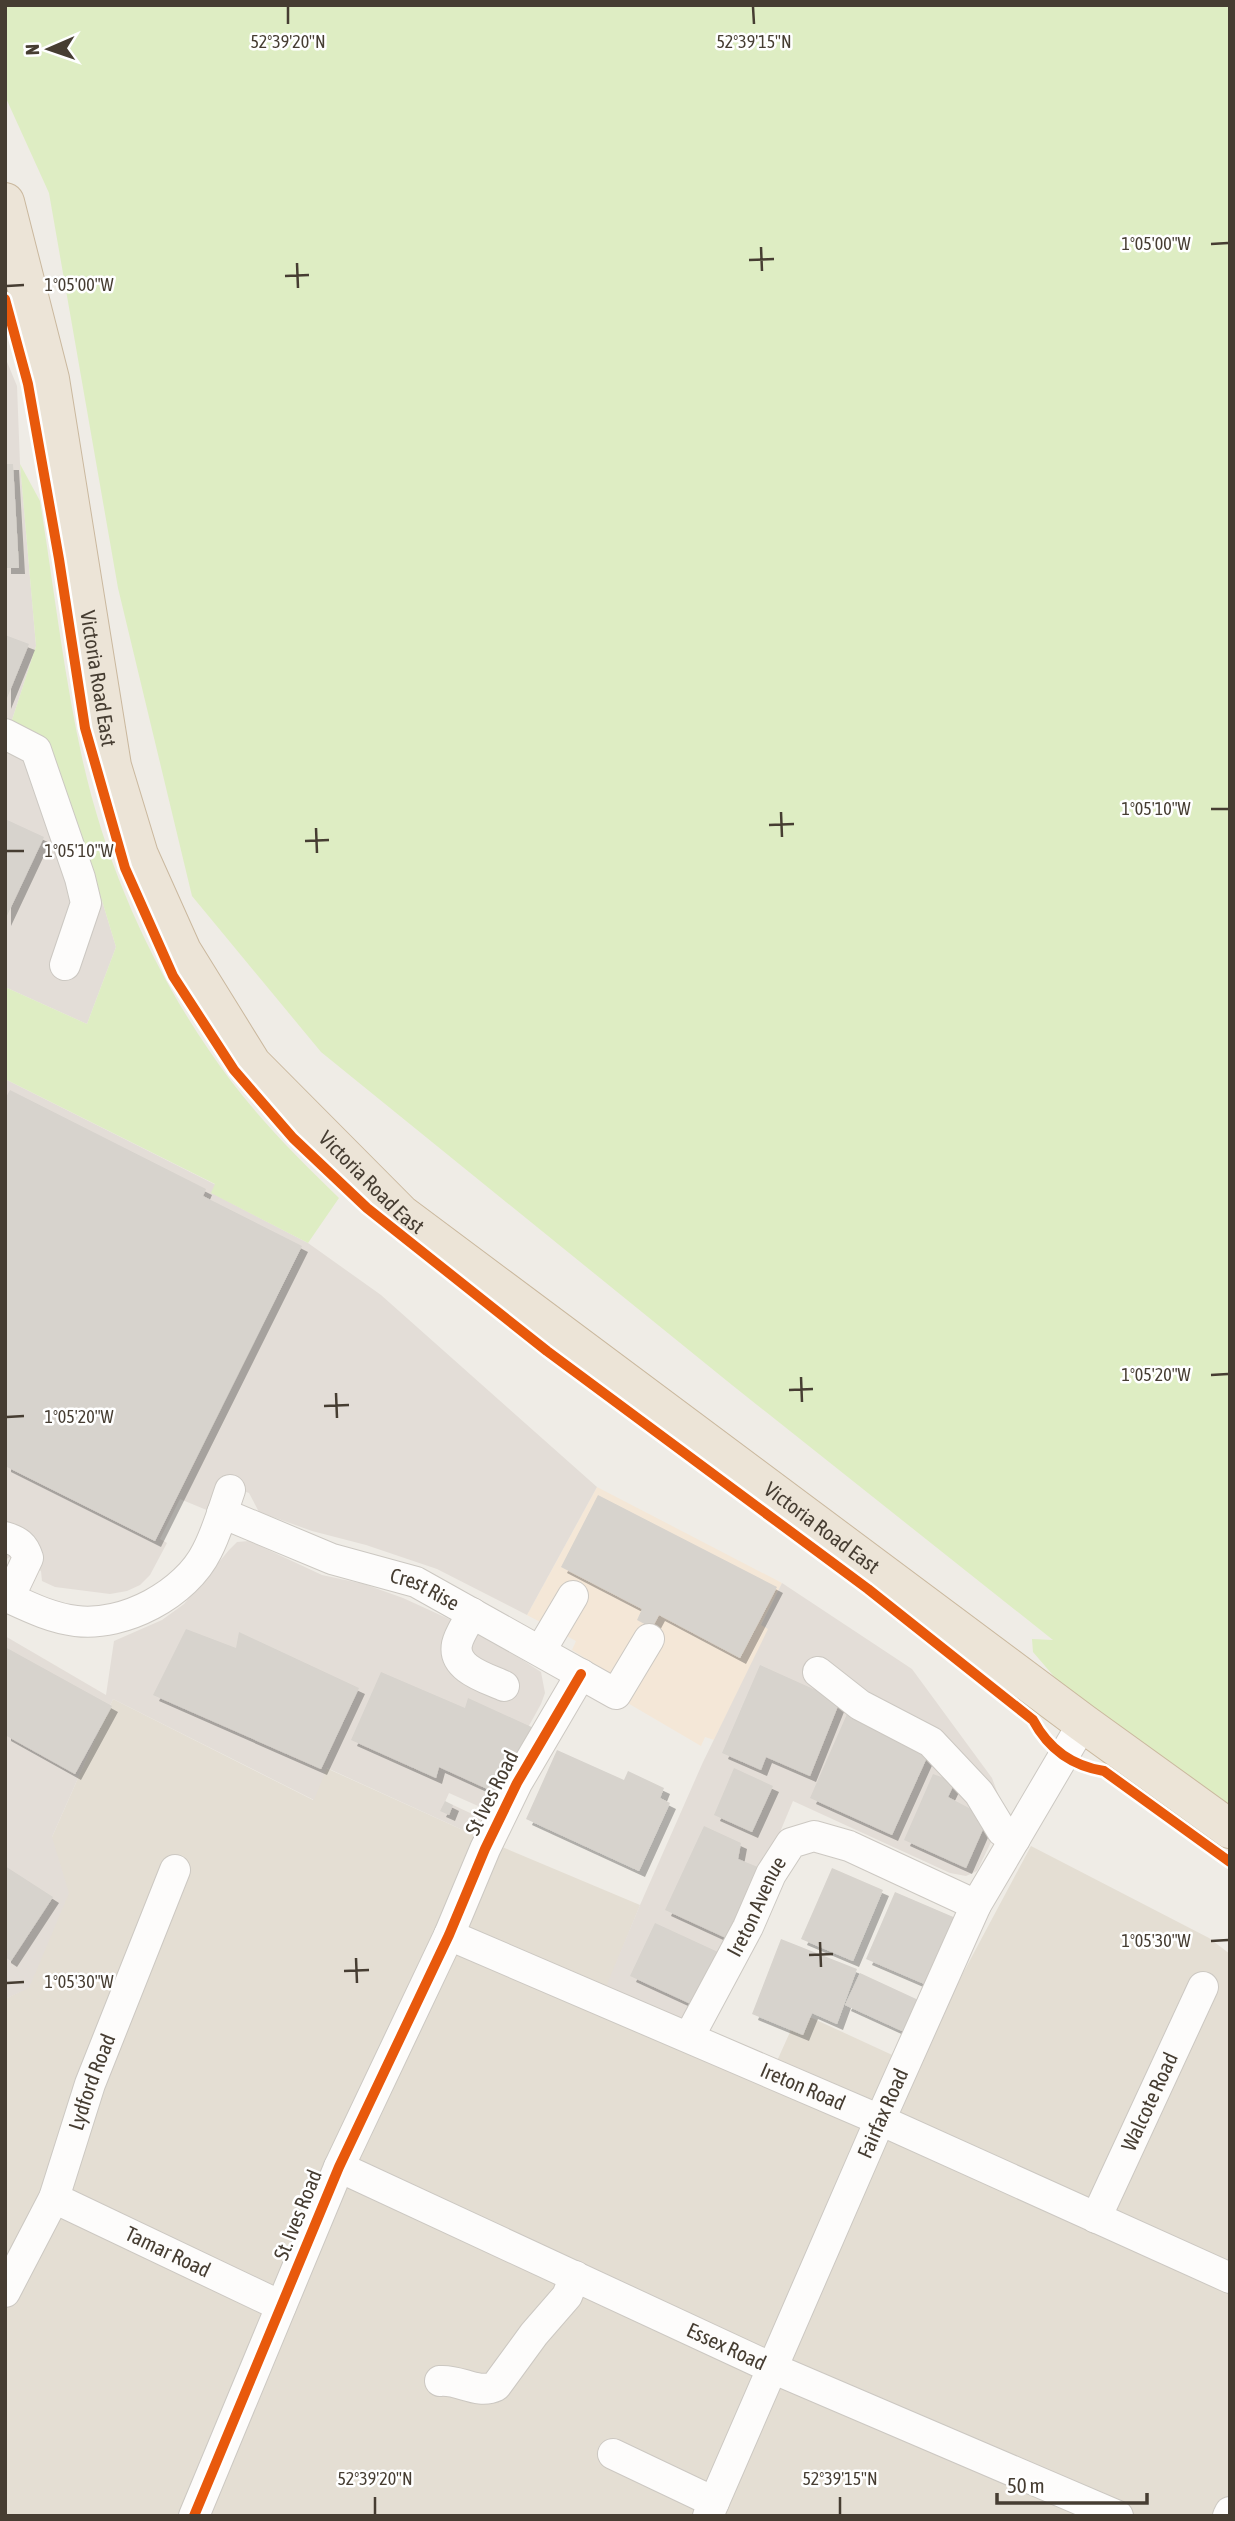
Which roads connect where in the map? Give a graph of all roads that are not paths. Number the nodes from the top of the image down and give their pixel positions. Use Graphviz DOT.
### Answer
graph roads {
  1 [pos="5,202"];
  2 [pos="5,734"];
  3 [pos="65,965"];
  4 [pos="5,1536"];
  5 [pos="573,1596"];
  6 [pos="7,1597"];
  7 [pos="472,1613"];
  8 [pos="649,1639"];
  9 [pos="541,1650"];
  10 [pos="818,1672"];
  11 [pos="581,1674"];
  12 [pos="504,1686"];
  13 [pos="1083,1724"];
  14 [pos="1230,1829"];
  15 [pos="1015,1839"];
  16 [pos="175,1870"];
  17 [pos="976,1905"];
  18 [pos="449,1935"];
  19 [pos="1203,1987"];
  20 [pos="689,2037"];
  21 [pos="880,2120"];
  22 [pos="339,2167"];
  23 [pos="54,2198"];
  24 [pos="1096,2218"];
  25 [pos="575,2276"];
  26 [pos="1230,2278"];
  27 [pos="5,2292"];
  28 [pos="281,2306"];
  29 [pos="772,2368"];
  30 [pos="440,2381"];
  31 [pos="613,2454"];
  32 [pos="711,2509"];
  33 [pos="194,2516"];
  34 [pos="1118,2516"];
  1 -- 13 [label="highway, Victoria Road East"];
  2 -- 3 [label="street"];
  4 -- 6 [label="street"];
  5 -- 9 [label="street"];
  6 -- 7 [label="street, Crest Rise"];
  7 -- 9 [label="street, Crest Rise"];
  7 -- 12 [label="street"];
  8 -- 11 [label="street, Crest Rise"];
  9 -- 11 [label="street, Crest Rise"];
  10 -- 15 [label="street"];
  11 -- 18 [label="street, St Ives Road"];
  13 -- 14 [label="highway, Victoria Road East"];
  13 -- 15 [label="street, Fairfax Road"];
  15 -- 17 [label="street, Fairfax Road"];
  16 -- 23 [label="street, Lydford Road"];
  17 -- 20 [label="street, Ireton Avenue"];
  17 -- 21 [label="street, Fairfax Road"];
  18 -- 20 [label="street, Ireton Road"];
  18 -- 22 [label="street, St. Ives Road"];
  19 -- 24 [label="street, Walcote Road"];
  20 -- 21 [label="street, Ireton Road"];
  21 -- 24 [label="street, Ireton Road"];
  21 -- 29 [label="street, Fairfax Road"];
  22 -- 25 [label="street, Essex Road"];
  22 -- 28 [label="street, St. Ives Road"];
  23 -- 27 [label="street, Lydford Road"];
  23 -- 28 [label="street, Tamar Road"];
  24 -- 26 [label="street, Ireton Road"];
  25 -- 29 [label="street, Essex Road"];
  25 -- 30 [label="street"];
  28 -- 33 [label="street, St. Ives Road"];
  29 -- 32 [label="street, Fairfax Road"];
  29 -- 34 [label="street, Essex Road"];
  31 -- 32 [label="street"];
}
